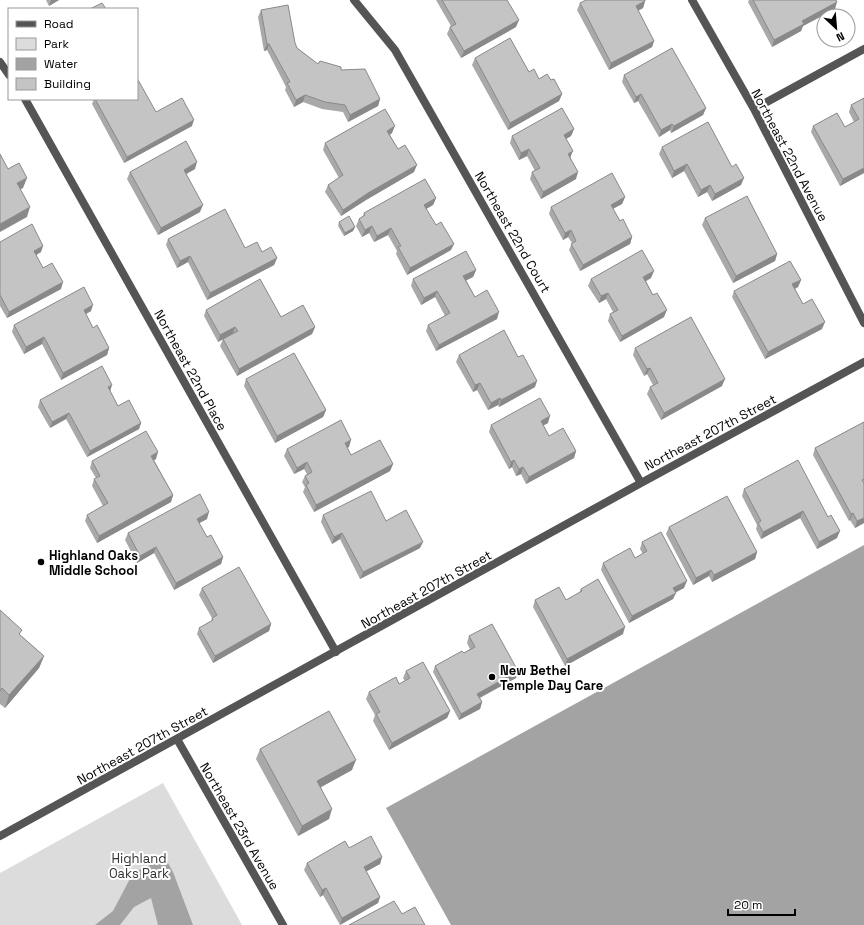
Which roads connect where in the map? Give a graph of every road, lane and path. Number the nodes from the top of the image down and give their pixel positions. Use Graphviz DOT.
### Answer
graph roads {
  1 [pos="354,0"];
  2 [pos="692,0"];
  3 [pos="864,49"];
  4 [pos="0,62"];
  5 [pos="8,74"];
  6 [pos="26,100"];
  7 [pos="754,109"];
  8 [pos="864,323"];
  9 [pos="864,362"];
  10 [pos="641,483"];
  11 [pos="336,652"];
  12 [pos="177,739"];
  13 [pos="0,836"];
  14 [pos="283,925"];
  1 -- 10 [label="street, Northeast 22nd Court"];
  2 -- 7 [label="street, Northeast 22nd Avenue"];
  3 -- 7 [label="street"];
  4 -- 5 [label="street"];
  6 -- 11 [label="street, Northeast 22nd Place"];
  7 -- 8 [label="street, Northeast 22nd Avenue"];
  9 -- 10 [label="street, Northeast 207th Street"];
  10 -- 11 [label="street, Northeast 207th Street"];
  11 -- 12 [label="street, Northeast 207th Street"];
  12 -- 13 [label="street, Northeast 207th Street"];
  12 -- 14 [label="street, Northeast 23rd Avenue"];
}
